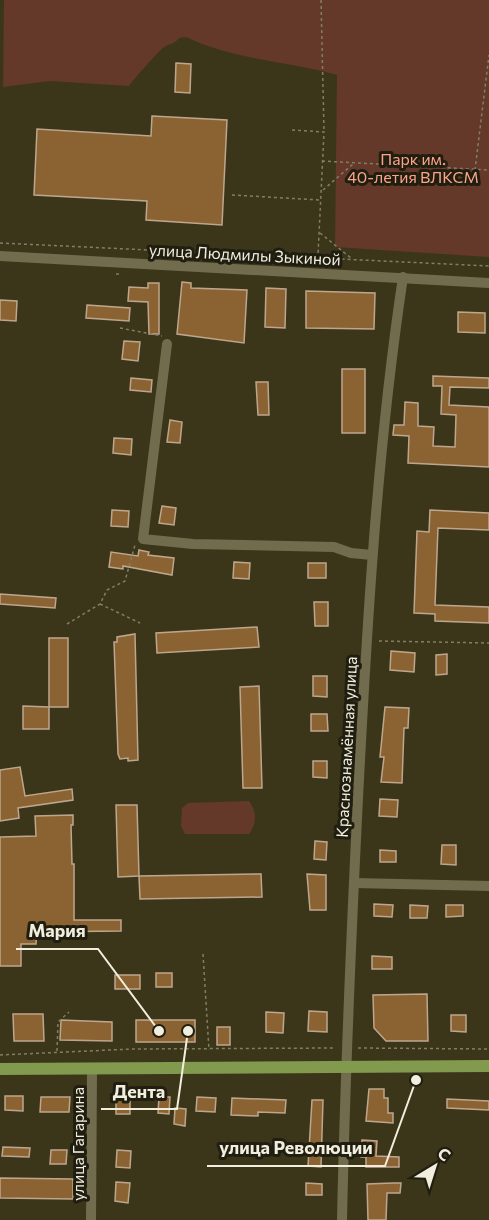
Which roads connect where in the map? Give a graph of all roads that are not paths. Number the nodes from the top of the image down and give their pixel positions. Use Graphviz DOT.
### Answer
graph roads {
  1 [pos="0,256"];
  2 [pos="403,278"];
  3 [pos="489,283"];
  4 [pos="167,344"];
  5 [pos="372,555"];
  6 [pos="354,883"];
  7 [pos="489,886"];
  8 [pos="345,1066"];
  9 [pos="489,1066"];
  10 [pos="0,1069"];
  11 [pos="92,1069"];
  12 [pos="91,1220"];
  13 [pos="342,1220"];
  1 -- 2 [label="street, улица Людмилы Зыкиной"];
  2 -- 3 [label="street, улица Людмилы Зыкиной"];
  2 -- 5 [label="street, Краснознамённая улица"];
  4 -- 5 [label="street"];
  5 -- 6 [label="street, Краснознамённая улица"];
  6 -- 7 [label="street"];
  6 -- 8 [label="street, Краснознамённая улица"];
  8 -- 9 [label="main road"];
  8 -- 11 [label="main road"];
  8 -- 13 [label="street, Краснознамённая улица"];
  10 -- 11 [label="main road"];
  11 -- 12 [label="street, улица Гагарина"];
}
